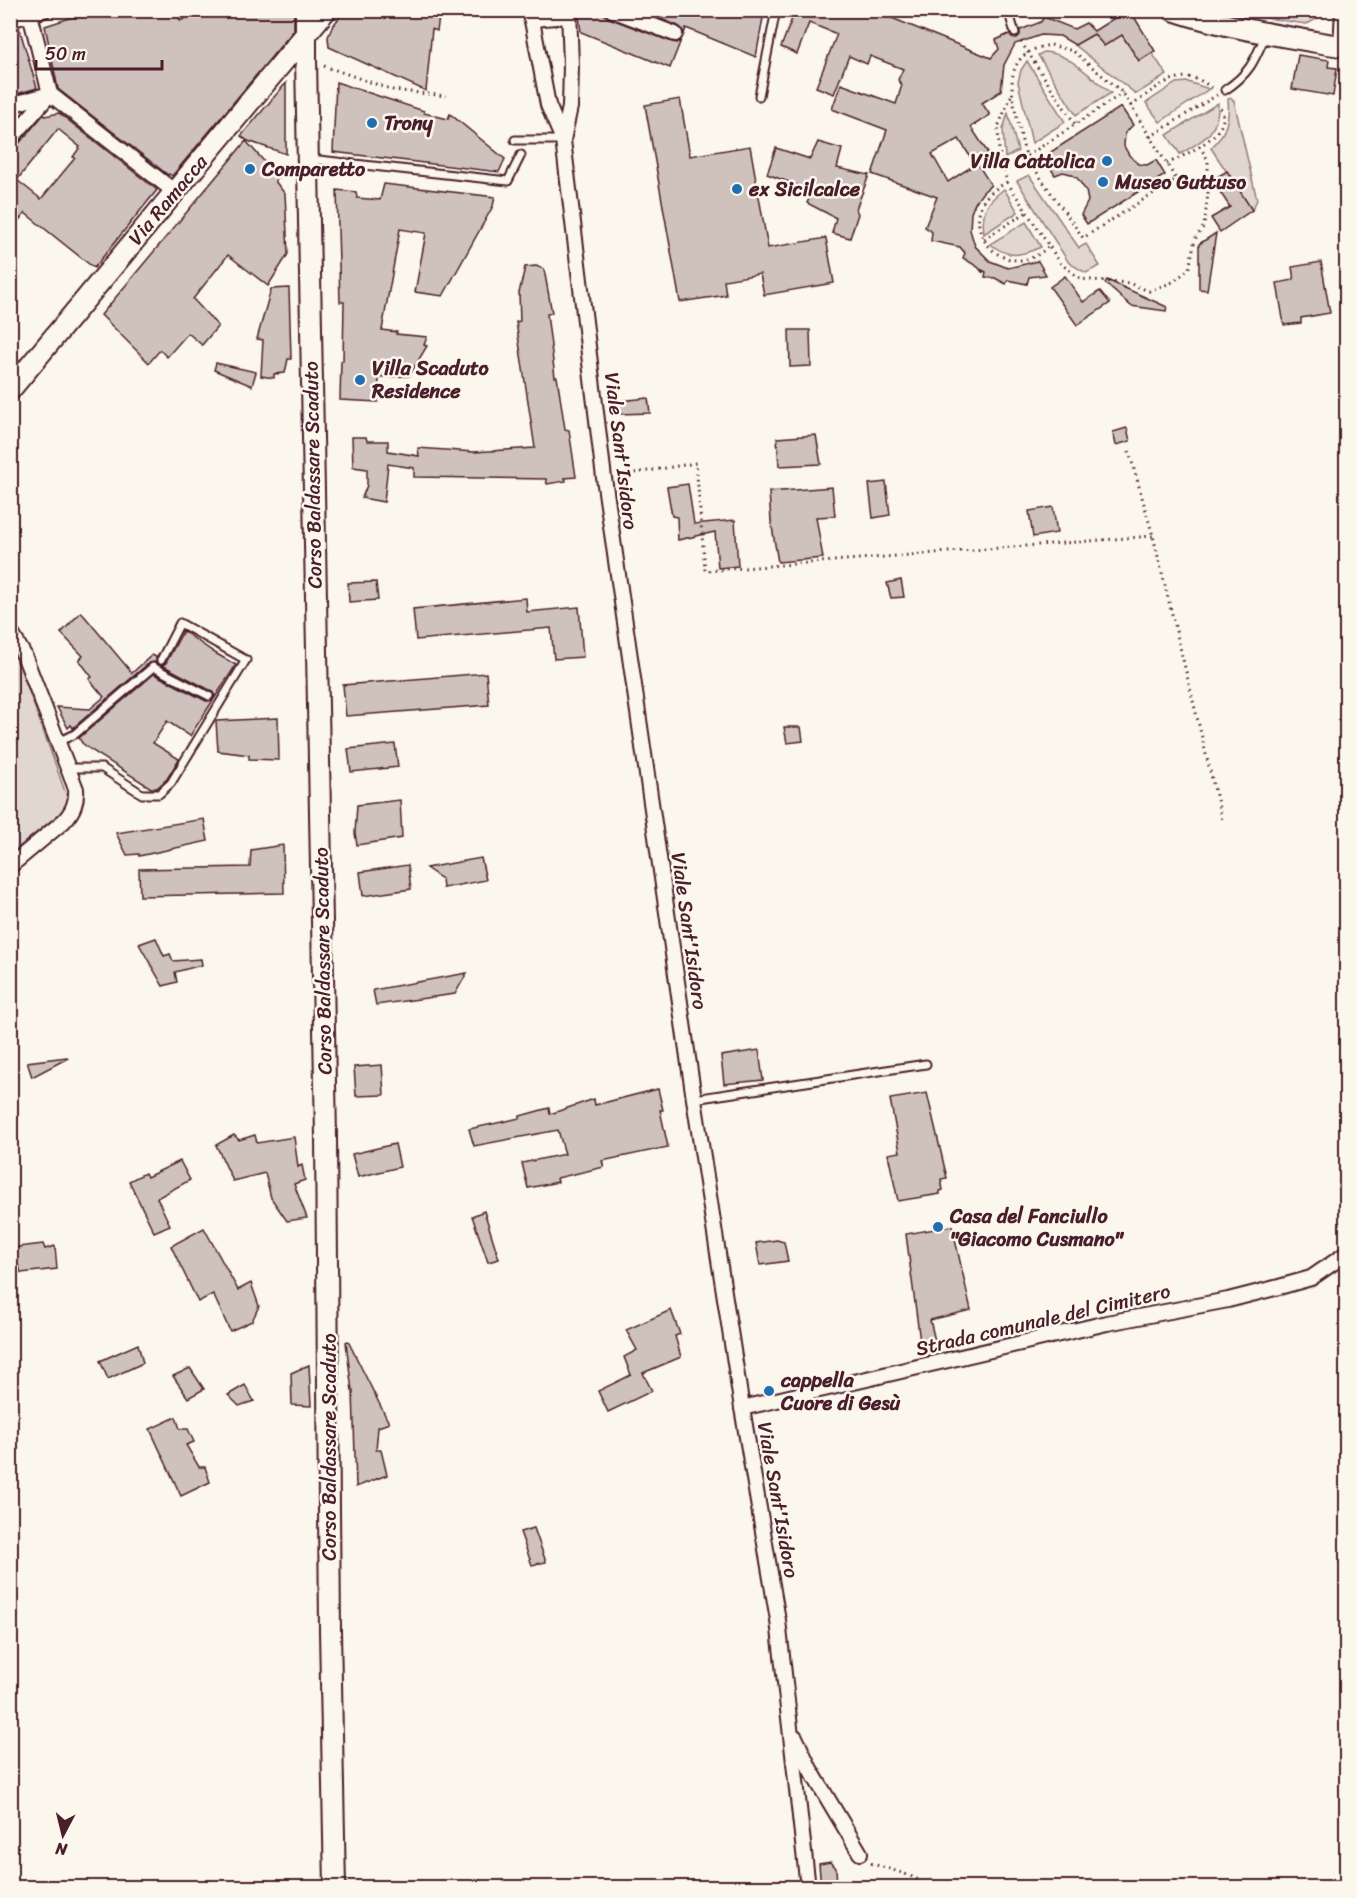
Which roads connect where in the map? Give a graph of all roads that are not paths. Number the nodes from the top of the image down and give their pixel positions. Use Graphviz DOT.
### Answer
graph roads {
  1 [pos="44,10"];
  2 [pos="306,10"];
  3 [pos="326,10"];
  4 [pos="612,10"];
  5 [pos="776,10"];
  6 [pos="1008,10"];
  7 [pos="1173,10"];
  8 [pos="1347,10"];
  9 [pos="569,13"];
  10 [pos="30,14"];
  11 [pos="530,15"];
  12 [pos="1204,15"];
  13 [pos="10,20"];
  14 [pos="1015,33"];
  15 [pos="306,34"];
  16 [pos="675,34"];
  17 [pos="1266,34"];
  18 [pos="1345,46"];
  19 [pos="1225,90"];
  20 [pos="50,94"];
  21 [pos="759,96"];
  22 [pos="10,105"];
  23 [pos="10,140"];
  24 [pos="515,140"];
  25 [pos="563,140"];
  26 [pos="521,155"];
  27 [pos="308,159"];
  28 [pos="175,192"];
  29 [pos="10,390"];
  30 [pos="10,631"];
  31 [pos="164,658"];
  32 [pos="209,696"];
  33 [pos="58,742"];
  34 [pos="68,768"];
  35 [pos="10,866"];
  36 [pos="926,1064"];
  37 [pos="694,1099"];
  38 [pos="1347,1254"];
  39 [pos="742,1408"];
  40 [pos="790,1727"];
  41 [pos="860,1853"];
  42 [pos="335,1887"];
  43 [pos="808,1887"];
  1 -- 10 [label="street"];
  2 -- 15 [label="street, Corso Baldassare Scaduto"];
  3 -- 15 [label="street, Via Ramacca"];
  4 -- 16 [label="street"];
  5 -- 21 [label="lane"];
  6 -- 14 [label="lane"];
  7 -- 12 [label="street"];
  8 -- 18 [label="street"];
  9 -- 11 [label="street, Viale Sant'Isidoro"];
  9 -- 25 [label="street, Viale Sant'Isidoro"];
  10 -- 13 [label="street"];
  10 -- 20 [label="street"];
  11 -- 25 [label="street, Viale Sant'Isidoro"];
  12 -- 17 [label="street"];
  15 -- 27 [label="street, Corso Baldassare Scaduto"];
  15 -- 28 [label="street, Via Ramacca"];
  17 -- 18 [label="street"];
  17 -- 19 [label="lane"];
  20 -- 22 [label="street"];
  20 -- 23 [label="street"];
  20 -- 28 [label="street"];
  24 -- 25 [label="lane"];
  25 -- 37 [label="street, Viale Sant'Isidoro"];
  26 -- 27 [label="lane"];
  27 -- 42 [label="street, Corso Baldassare Scaduto"];
  28 -- 29 [label="street, Via Ramacca"];
  30 -- 33 [label="street"];
  31 -- 34 [label="lane"];
  32 -- 33 [label="lane"];
  33 -- 34 [label="street"];
  34 -- 35 [label="street"];
  36 -- 37 [label="lane"];
  37 -- 39 [label="street, Viale Sant'Isidoro"];
  38 -- 39 [label="street, Strada comunale del Cimitero"];
  39 -- 40 [label="street, Viale Sant'Isidoro"];
  40 -- 41 [label="street, Viale Sant'Isidoro"];
  40 -- 43 [label="street, Viale Sant'Isidoro"];
}
